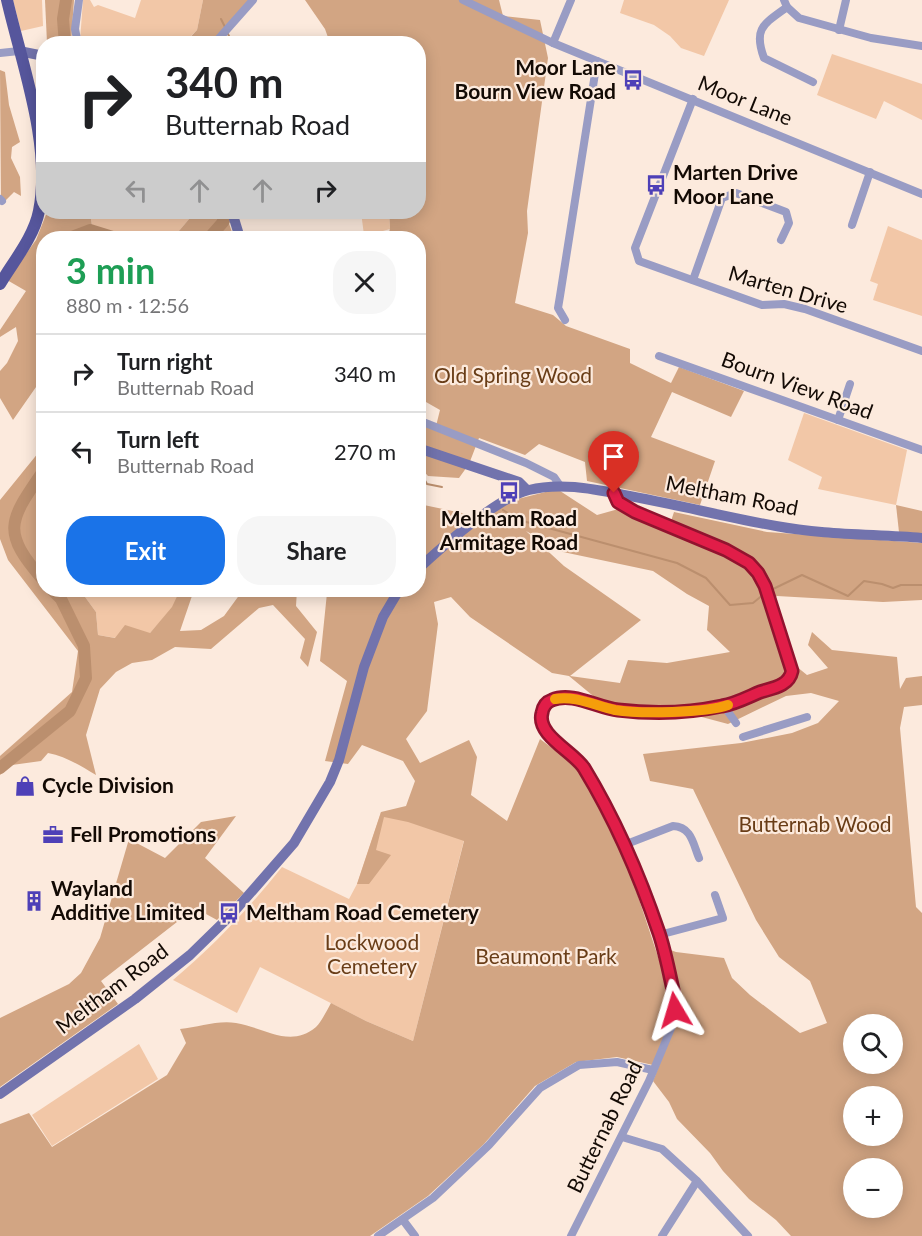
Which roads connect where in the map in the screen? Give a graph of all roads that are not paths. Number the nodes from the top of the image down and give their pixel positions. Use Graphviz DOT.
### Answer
graph roads {
  1 [pos="8,0"];
  2 [pos="79,0"];
  3 [pos="253,0"];
  4 [pos="463,0"];
  5 [pos="571,0"];
  6 [pos="846,0"];
  7 [pos="785,3"];
  8 [pos="839,30"];
  9 [pos="76,36"];
  10 [pos="220,36"];
  11 [pos="553,43"];
  12 [pos="922,46"];
  13 [pos="19,51"];
  14 [pos="36,52"];
  15 [pos="0,53"];
  16 [pos="597,61"];
  17 [pos="813,82"];
  18 [pos="693,99"];
  19 [pos="36,120"];
  20 [pos="870,172"];
  21 [pos="922,194"];
  22 [pos="36,219"];
  23 [pos="852,225"];
  24 [pos="781,240"];
  25 [pos="693,280"];
  26 [pos="0,284"];
  27 [pos="565,320"];
  28 [pos="922,351"];
  29 [pos="660,356"];
  30 [pos="850,384"];
  31 [pos="838,420"];
  32 [pos="426,423"];
  33 [pos="922,450"];
  34 [pos="426,451"];
  35 [pos="561,487"];
  36 [pos="527,490"];
  37 [pos="614,493"];
  38 [pos="922,538"];
  39 [pos="426,562"];
  40 [pos="395,597"];
  41 [pos="724,706"];
  42 [pos="807,717"];
  43 [pos="736,723"];
  44 [pos="743,737"];
  45 [pos="624,844"];
  46 [pos="699,858"];
  47 [pos="715,895"];
  48 [pos="659,935"];
  49 [pos="653,1071"];
  50 [pos="0,1094"];
  51 [pos="622,1137"];
  52 [pos="697,1181"];
  53 [pos="404,1220"];
  54 [pos="378,1236"];
  55 [pos="415,1236"];
  56 [pos="572,1236"];
  57 [pos="662,1236"];
  58 [pos="748,1236"];
  1 -- 13 [label="main road"];
  2 -- 9 [label="street"];
  3 -- 10 [label="street"];
  4 -- 11 [label="street, Moor Lane"];
  5 -- 11 [label="street"];
  6 -- 8 [label="street"];
  7 -- 8 [label="street"];
  7 -- 17 [label="street"];
  8 -- 12 [label="street"];
  11 -- 16 [label="street, Moor Lane"];
  13 -- 14 [label="main road"];
  13 -- 15 [label="street"];
  13 -- 19 [label="main road"];
  16 -- 18 [label="street, Moor Lane"];
  16 -- 27 [label="street"];
  18 -- 20 [label="street, Moor Lane"];
  18 -- 25 [label="street, Marten Drive"];
  20 -- 21 [label="street, Moor Lane"];
  20 -- 23 [label="street"];
  22 -- 26 [label="main road"];
  24 -- 25 [label="street"];
  25 -- 28 [label="street, Marten Drive"];
  29 -- 31 [label="street, Bourn View Road"];
  30 -- 31 [label="street"];
  31 -- 33 [label="street, Bourn View Road"];
  32 -- 35 [label="street"];
  34 -- 36 [label="main road"];
  35 -- 36 [label="main road, Meltham Road"];
  35 -- 37 [label="main road, Meltham Road"];
  36 -- 39 [label="main road, Meltham Road"];
  37 -- 38 [label="main road, Meltham Road"];
  37 -- 41 [label="street, Butternab Road"];
  40 -- 50 [label="main road, Meltham Road"];
  41 -- 43 [label="street"];
  41 -- 45 [label="street, Butternab Road"];
  42 -- 44 [label="street"];
  45 -- 46 [label="street"];
  45 -- 48 [label="street, Butternab Road"];
  47 -- 48 [label="street"];
  48 -- 49 [label="street, Butternab Road"];
  49 -- 51 [label="street, Butternab Road"];
  49 -- 53 [label="street"];
  51 -- 52 [label="street"];
  51 -- 56 [label="street, Butternab Road"];
  52 -- 57 [label="street"];
  52 -- 58 [label="street"];
  53 -- 54 [label="street"];
  53 -- 55 [label="street"];
}
